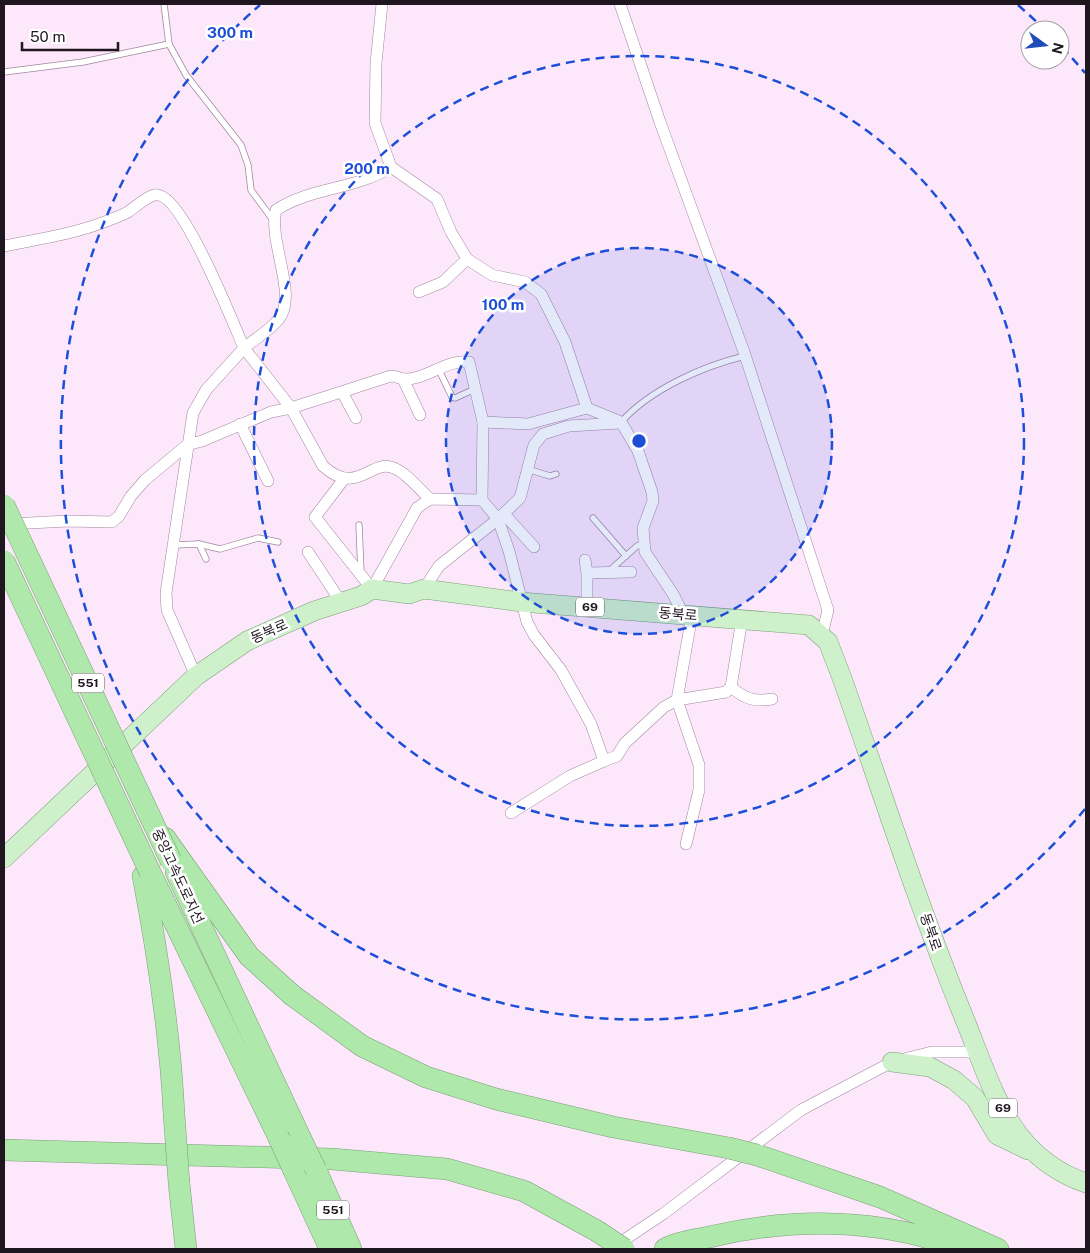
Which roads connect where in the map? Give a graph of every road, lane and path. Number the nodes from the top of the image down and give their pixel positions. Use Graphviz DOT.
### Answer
graph roads {
  1 [pos="164,4"];
  2 [pos="382,4"];
  3 [pos="620,4"];
  4 [pos="169,44"];
  5 [pos="4,72"];
  6 [pos="391,167"];
  7 [pos="273,220"];
  8 [pos="4,246"];
  9 [pos="467,259"];
  10 [pos="419,292"];
  11 [pos="244,348"];
  12 [pos="746,356"];
  13 [pos="438,368"];
  14 [pos="403,379"];
  15 [pos="475,389"];
  16 [pos="342,392"];
  17 [pos="291,408"];
  18 [pos="587,408"];
  19 [pos="420,415"];
  20 [pos="356,418"];
  21 [pos="483,422"];
  22 [pos="621,422"];
  23 [pos="240,424"];
  24 [pos="187,445"];
  25 [pos="527,469"];
  26 [pos="556,474"];
  27 [pos="344,479"];
  28 [pos="268,481"];
  29 [pos="430,499"];
  30 [pos="482,500"];
  31 [pos="4,505"];
  32 [pos="501,517"];
  33 [pos="593,518"];
  34 [pos="4,524"];
  35 [pos="359,525"];
  36 [pos="278,542"];
  37 [pos="199,544"];
  38 [pos="644,544"];
  39 [pos="174,545"];
  40 [pos="534,546"];
  41 [pos="308,552"];
  42 [pos="626,556"];
  43 [pos="206,559"];
  44 [pos="585,560"];
  45 [pos="4,562"];
  46 [pos="631,572"];
  47 [pos="587,573"];
  48 [pos="608,573"];
  49 [pos="366,582"];
  50 [pos="424,589"];
  51 [pos="341,602"];
  52 [pos="521,602"];
  53 [pos="586,607"];
  54 [pos="687,614"];
  55 [pos="742,620"];
  56 [pos="821,639"];
  57 [pos="196,676"];
  58 [pos="731,687"];
  59 [pos="772,699"];
  60 [pos="676,700"];
  61 [pos="604,761"];
  62 [pos="511,813"];
  63 [pos="153,822"];
  64 [pos="686,844"];
  65 [pos="138,846"];
  66 [pos="4,858"];
  67 [pos="978,1052"];
  68 [pos="892,1062"];
  69 [pos="4,1150"];
  70 [pos="1040,1157"];
  71 [pos="1086,1183"];
  72 [pos="186,1249"];
  73 [pos="330,1249"];
  74 [pos="351,1249"];
  75 [pos="609,1249"];
  76 [pos="624,1249"];
  77 [pos="665,1249"];
  78 [pos="962,1249"];
  79 [pos="998,1249"];
  1 -- 4 [label="lane"];
  2 -- 6 [label="street"];
  3 -- 12 [label="street"];
  4 -- 5 [label="lane"];
  4 -- 7 [label="lane"];
  6 -- 7 [label="street"];
  6 -- 9 [label="street"];
  7 -- 11 [label="street"];
  8 -- 11 [label="street"];
  9 -- 10 [label="street"];
  9 -- 18 [label="street"];
  11 -- 17 [label="street"];
  11 -- 24 [label="street"];
  12 -- 22 [label="lane"];
  12 -- 56 [label="street"];
  13 -- 14 [label="street"];
  13 -- 15 [label="lane"];
  13 -- 15 [label="street"];
  14 -- 16 [label="street"];
  14 -- 19 [label="street"];
  15 -- 21 [label="street"];
  16 -- 17 [label="street"];
  16 -- 20 [label="street"];
  17 -- 23 [label="street"];
  17 -- 27 [label="street"];
  18 -- 21 [label="street"];
  18 -- 22 [label="street"];
  21 -- 30 [label="street"];
  22 -- 25 [label="street"];
  22 -- 38 [label="street"];
  23 -- 24 [label="street"];
  23 -- 28 [label="street"];
  24 -- 34 [label="street"];
  24 -- 39 [label="street"];
  25 -- 26 [label="lane"];
  25 -- 32 [label="street"];
  27 -- 29 [label="street"];
  27 -- 49 [label="street"];
  29 -- 30 [label="street"];
  29 -- 49 [label="street"];
  30 -- 32 [label="street"];
  31 -- 63 [label="highway, 중앙고속도로지선 / 551, bridge"];
  32 -- 40 [label="street"];
  32 -- 50 [label="street"];
  32 -- 52 [label="street"];
  33 -- 42 [label="lane"];
  35 -- 49 [label="lane"];
  36 -- 37 [label="lane"];
  37 -- 39 [label="lane"];
  37 -- 43 [label="lane"];
  38 -- 42 [label="lane"];
  38 -- 54 [label="street"];
  39 -- 57 [label="street"];
  41 -- 51 [label="street"];
  42 -- 48 [label="lane"];
  44 -- 47 [label="street"];
  45 -- 65 [label="highway, 중앙고속도로지선 / 551, bridge"];
  46 -- 48 [label="street"];
  47 -- 48 [label="street"];
  47 -- 53 [label="street"];
  49 -- 50 [label="main road, 동북로 / 69"];
  49 -- 51 [label="main road, 동북로"];
  50 -- 52 [label="main road, 동북로 / 69"];
  51 -- 57 [label="main road, 동북로"];
  52 -- 53 [label="main road, 동북로 / 69"];
  52 -- 61 [label="street"];
  53 -- 54 [label="main road, 동북로 / 69"];
  54 -- 55 [label="main road, 동북로 / 69"];
  54 -- 60 [label="street"];
  55 -- 56 [label="main road, 동북로 / 69"];
  55 -- 58 [label="street"];
  56 -- 67 [label="main road, 동북로 / 69"];
  57 -- 66 [label="main road, 동북로"];
  58 -- 59 [label="street"];
  58 -- 60 [label="street"];
  60 -- 61 [label="street"];
  60 -- 64 [label="street"];
  61 -- 62 [label="street"];
  63 -- 74 [label="highway, 중앙고속도로지선 / 551, bridge"];
  63 -- 79 [label="highway, bridge"];
  65 -- 72 [label="highway, bridge"];
  65 -- 73 [label="highway, 중앙고속도로지선 / 551, bridge"];
  67 -- 68 [label="street"];
  67 -- 70 [label="main road, 동북로 / 69"];
  68 -- 70 [label="main road"];
  68 -- 75 [label="street"];
  69 -- 76 [label="highway, bridge"];
  70 -- 71 [label="main road, 동북로 / 69"];
  77 -- 78 [label="highway"];
}
